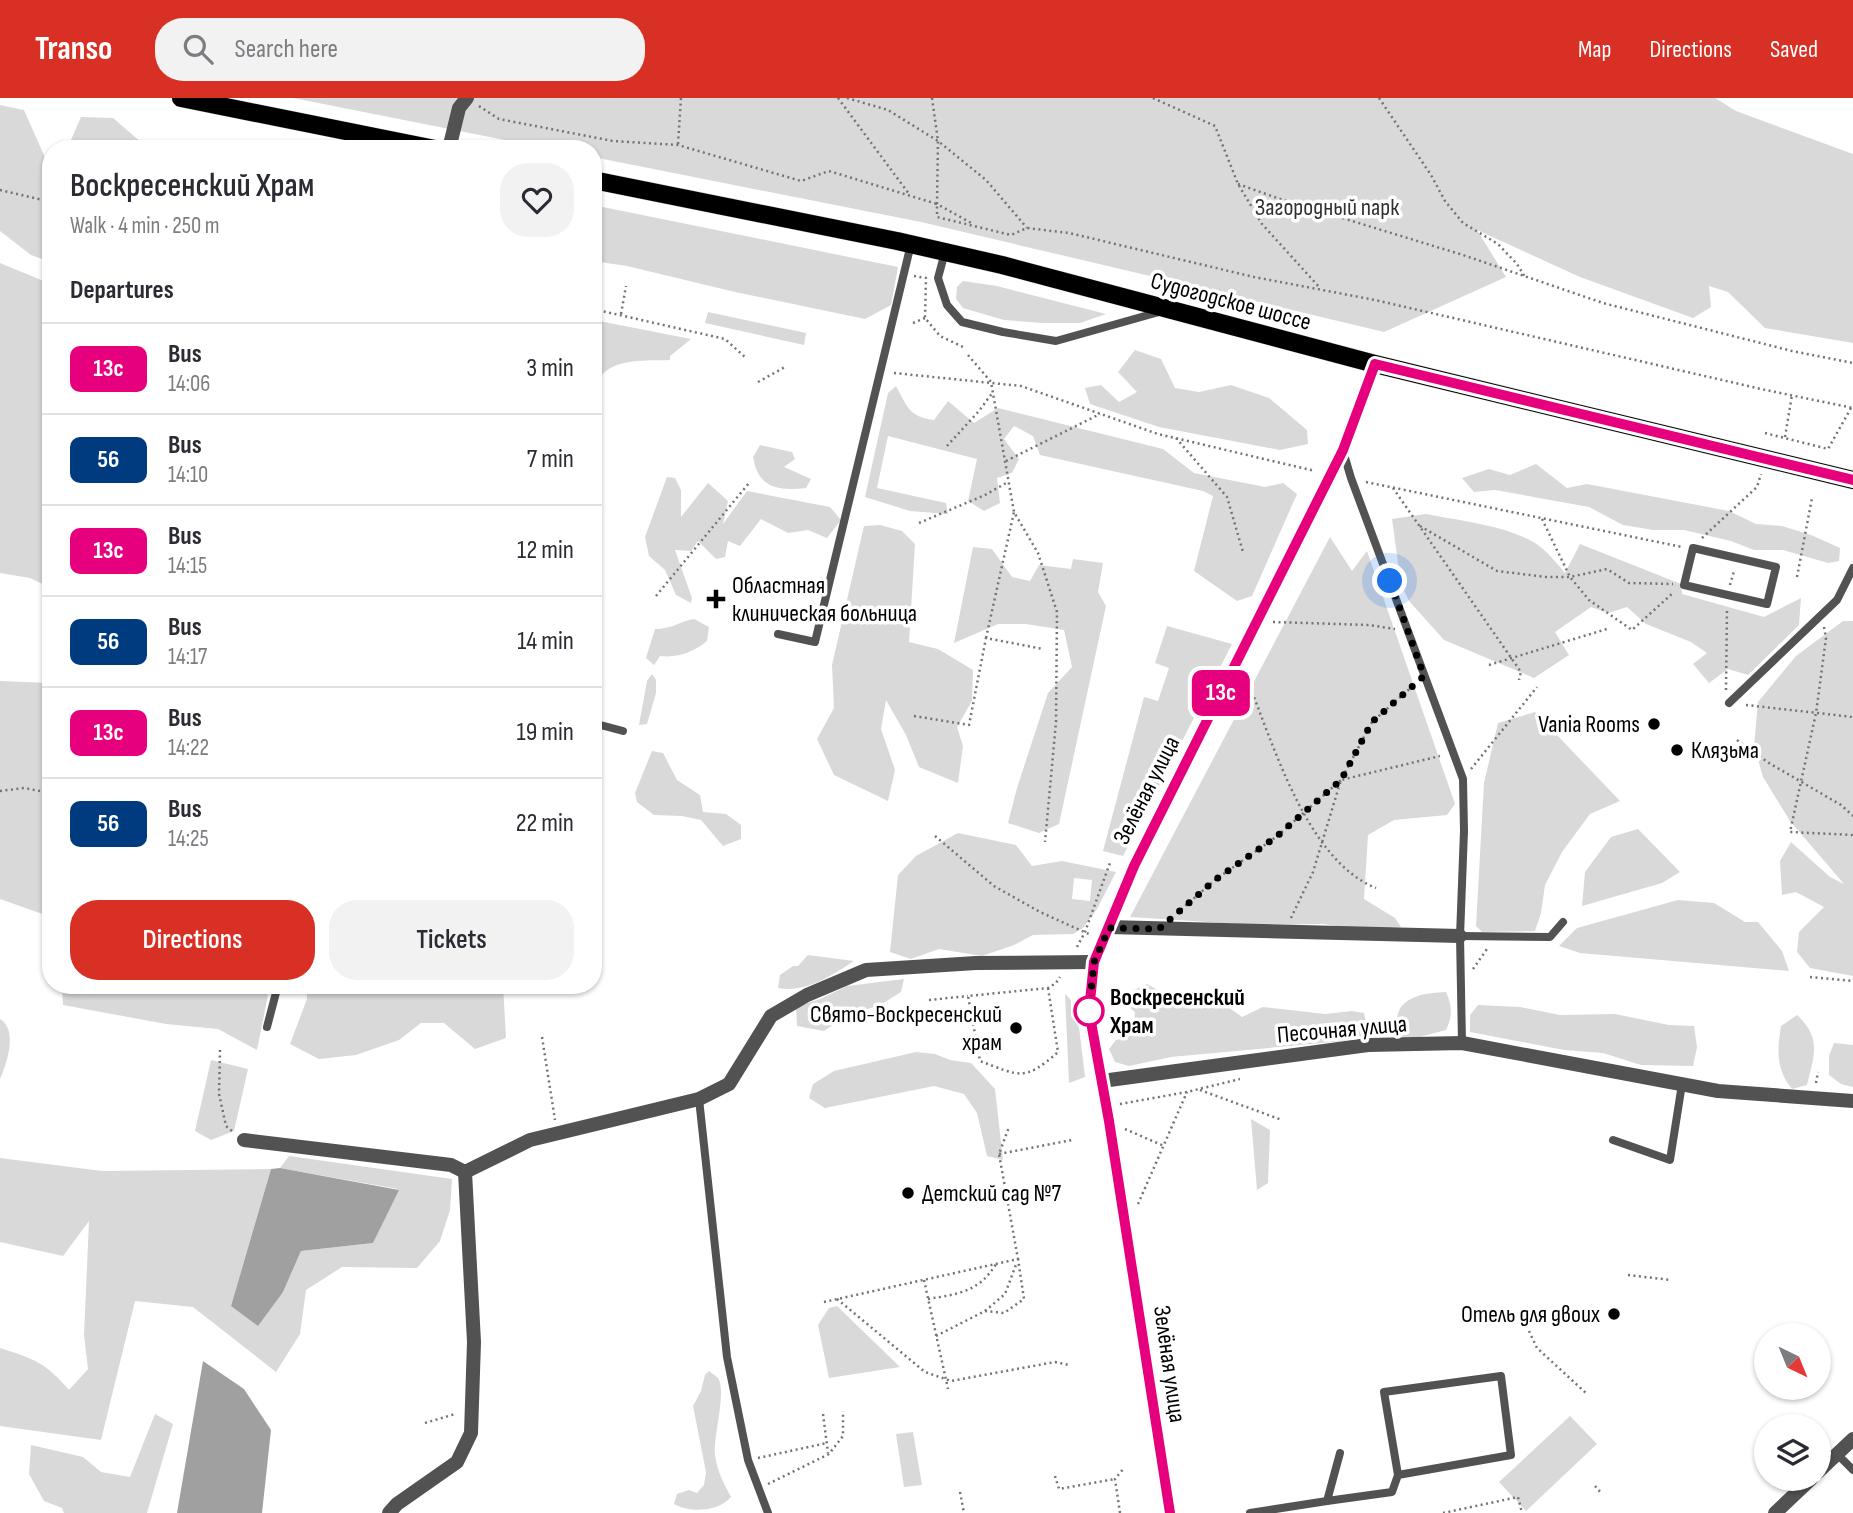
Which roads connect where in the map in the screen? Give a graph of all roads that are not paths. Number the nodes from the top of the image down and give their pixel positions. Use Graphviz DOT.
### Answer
graph roads {
  1 [pos="181,98"];
  2 [pos="467,99"];
  3 [pos="390,140"];
  4 [pos="451,140"];
  5 [pos="602,182"];
  6 [pos="911,244"];
  7 [pos="945,252"];
  8 [pos="1168,310"];
  9 [pos="1375,364"];
  10 [pos="1343,450"];
  11 [pos="1853,481"];
  12 [pos="1853,568"];
  13 [pos="1727,594"];
  14 [pos="778,634"];
  15 [pos="1729,703"];
  16 [pos="602,725"];
  17 [pos="623,731"];
  18 [pos="1563,922"];
  19 [pos="1106,934"];
  20 [pos="1460,936"];
  21 [pos="1094,962"];
  22 [pos="276,994"];
  23 [pos="267,1027"];
  24 [pos="1462,1043"];
  25 [pos="1102,1081"];
  26 [pos="1682,1084"];
  27 [pos="699,1099"];
  28 [pos="1853,1101"];
  29 [pos="244,1140"];
  30 [pos="1614,1140"];
  31 [pos="465,1172"];
  32 [pos="1853,1439"];
  33 [pos="1340,1453"];
  34 [pos="1837,1454"];
  35 [pos="1831,1460"];
  36 [pos="1853,1470"];
  37 [pos="1398,1475"];
  38 [pos="1798,1491"];
  39 [pos="1327,1501"];
  40 [pos="389,1513"];
  41 [pos="768,1513"];
  42 [pos="1170,1513"];
  43 [pos="1250,1513"];
  44 [pos="1775,1513"];
  1 -- 3 [label="main road"];
  2 -- 4 [label="street"];
  5 -- 6 [label="main road, Судогодское шоссе"];
  6 -- 7 [label="main road, Судогодское шоссе"];
  6 -- 14 [label="lane"];
  7 -- 8 [label="main road, Судогодское шоссе"];
  7 -- 8 [label="lane"];
  8 -- 9 [label="main road, Судогодское шоссе"];
  9 -- 10 [label="street, Зелёная улица"];
  9 -- 11 [label="main road, Судогодское шоссе"];
  10 -- 19 [label="street, Зелёная улица"];
  10 -- 20 [label="lane"];
  12 -- 15 [label="lane"];
  13 -- 13 [label="lane"];
  16 -- 17 [label="lane"];
  18 -- 20 [label="lane"];
  19 -- 20 [label="street"];
  19 -- 21 [label="street, Зелёная улица"];
  20 -- 24 [label="lane"];
  21 -- 25 [label="street, Зелёная улица"];
  21 -- 27 [label="street"];
  22 -- 23 [label="lane"];
  24 -- 25 [label="street, Песочная улица"];
  24 -- 26 [label="street, Песочная улица"];
  25 -- 42 [label="street, Зелёная улица"];
  26 -- 28 [label="street, Песочная улица"];
  26 -- 30 [label="lane"];
  27 -- 31 [label="street"];
  27 -- 41 [label="lane"];
  29 -- 31 [label="street"];
  31 -- 40 [label="street"];
  32 -- 34 [label="street"];
  33 -- 39 [label="lane"];
  34 -- 35 [label="street"];
  34 -- 36 [label="lane"];
  37 -- 37 [label="lane"];
  37 -- 39 [label="lane"];
  38 -- 44 [label="street"];
  39 -- 43 [label="lane"];
}
